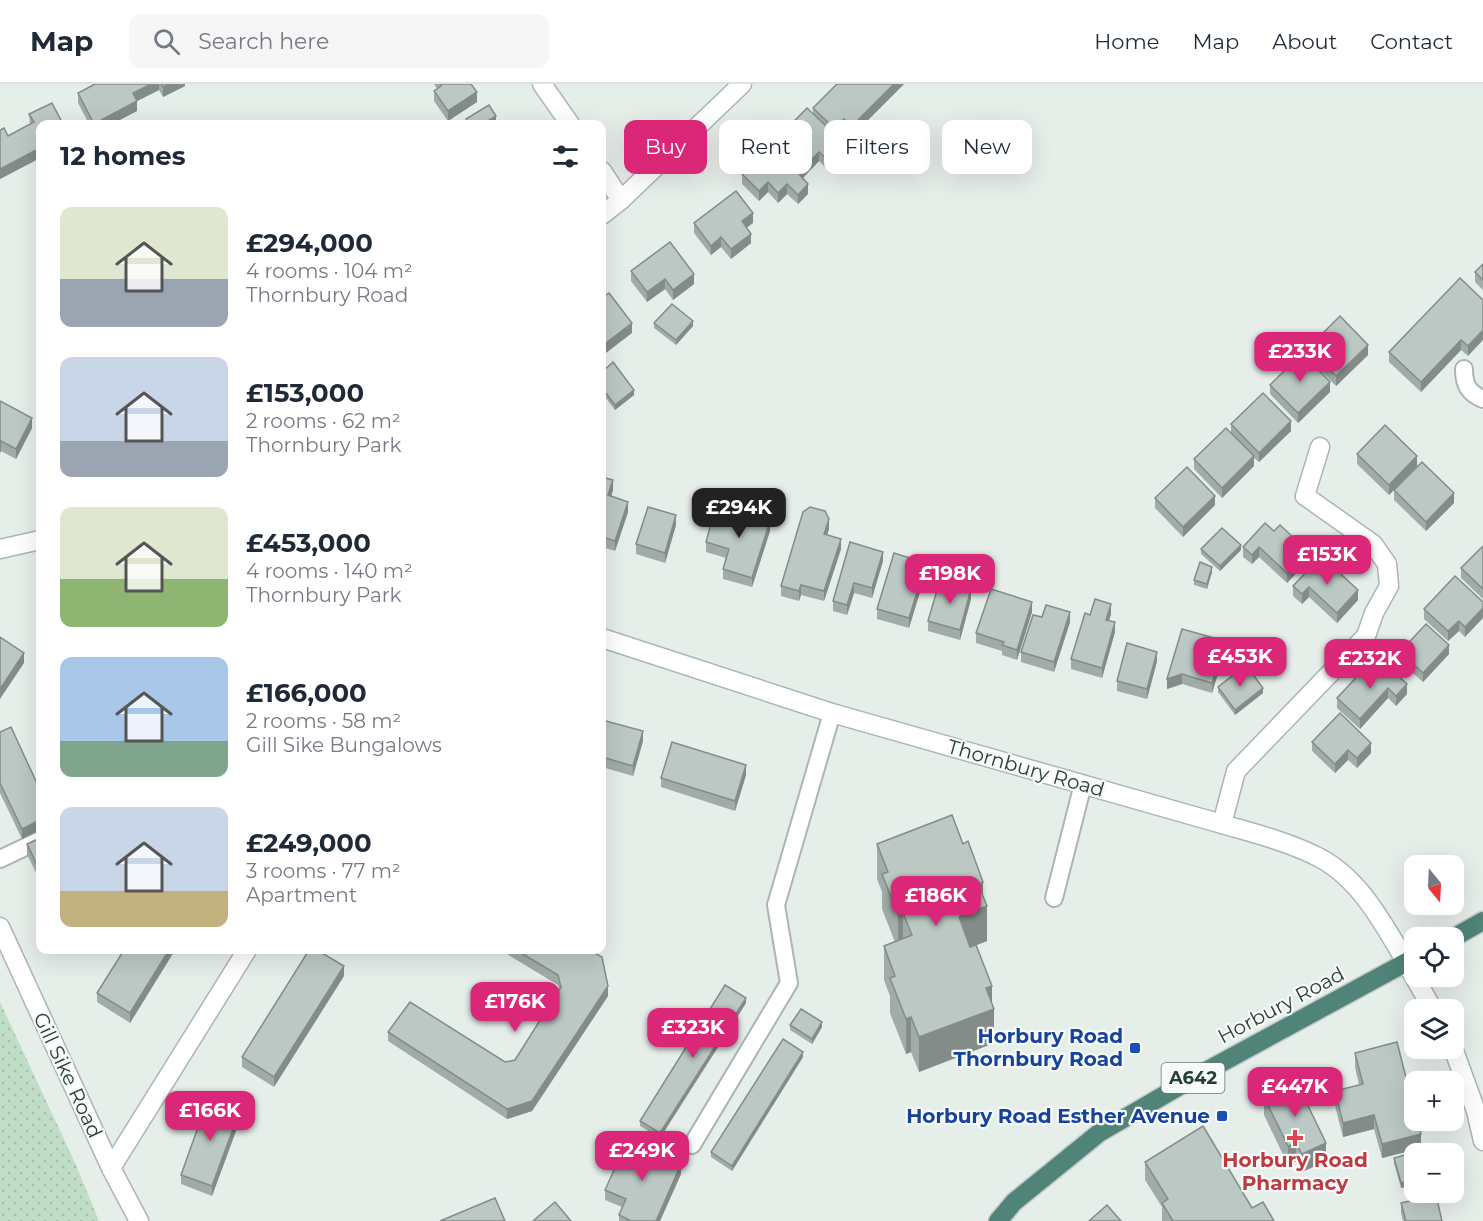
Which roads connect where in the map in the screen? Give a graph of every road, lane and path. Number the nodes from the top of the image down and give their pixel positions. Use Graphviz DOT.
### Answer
graph roads {
  1 [pos="542,84"];
  2 [pos="742,84"];
  3 [pos="567,120"];
  4 [pos="606,177"];
  5 [pos="621,200"];
  6 [pos="606,211"];
  7 [pos="1464,369"];
  8 [pos="1483,399"];
  9 [pos="1320,447"];
  10 [pos="36,541"];
  11 [pos="0,549"];
  12 [pos="606,639"];
  13 [pos="832,713"];
  14 [pos="1083,784"];
  15 [pos="1222,824"];
  16 [pos="36,842"];
  17 [pos="0,859"];
  18 [pos="1054,898"];
  19 [pos="1483,921"];
  20 [pos="0,927"];
  21 [pos="1464,932"];
  22 [pos="1404,951"];
  23 [pos="245,954"];
  24 [pos="1404,963"];
  25 [pos="1457,1059"];
  26 [pos="1483,1141"];
  27 [pos="692,1146"];
  28 [pos="111,1168"];
  29 [pos="139,1221"];
  30 [pos="998,1221"];
  1 -- 3 [label="street"];
  2 -- 5 [label="street"];
  4 -- 5 [label="street"];
  5 -- 6 [label="street"];
  7 -- 8 [label="lane"];
  9 -- 15 [label="street"];
  10 -- 11 [label="street"];
  12 -- 13 [label="street, Thornbury Road"];
  13 -- 14 [label="street, Thornbury Road"];
  13 -- 27 [label="lane"];
  14 -- 15 [label="street, Thornbury Road"];
  14 -- 18 [label="lane"];
  15 -- 22 [label="street, Thornbury Road"];
  16 -- 17 [label="lane"];
  19 -- 21 [label="highway"];
  20 -- 28 [label="street, Gill Sike Road"];
  23 -- 28 [label="street"];
  24 -- 30 [label="highway, Horbury Road / A642"];
  25 -- 26 [label="street"];
  28 -- 29 [label="street, Gill Sike Road"];
}
